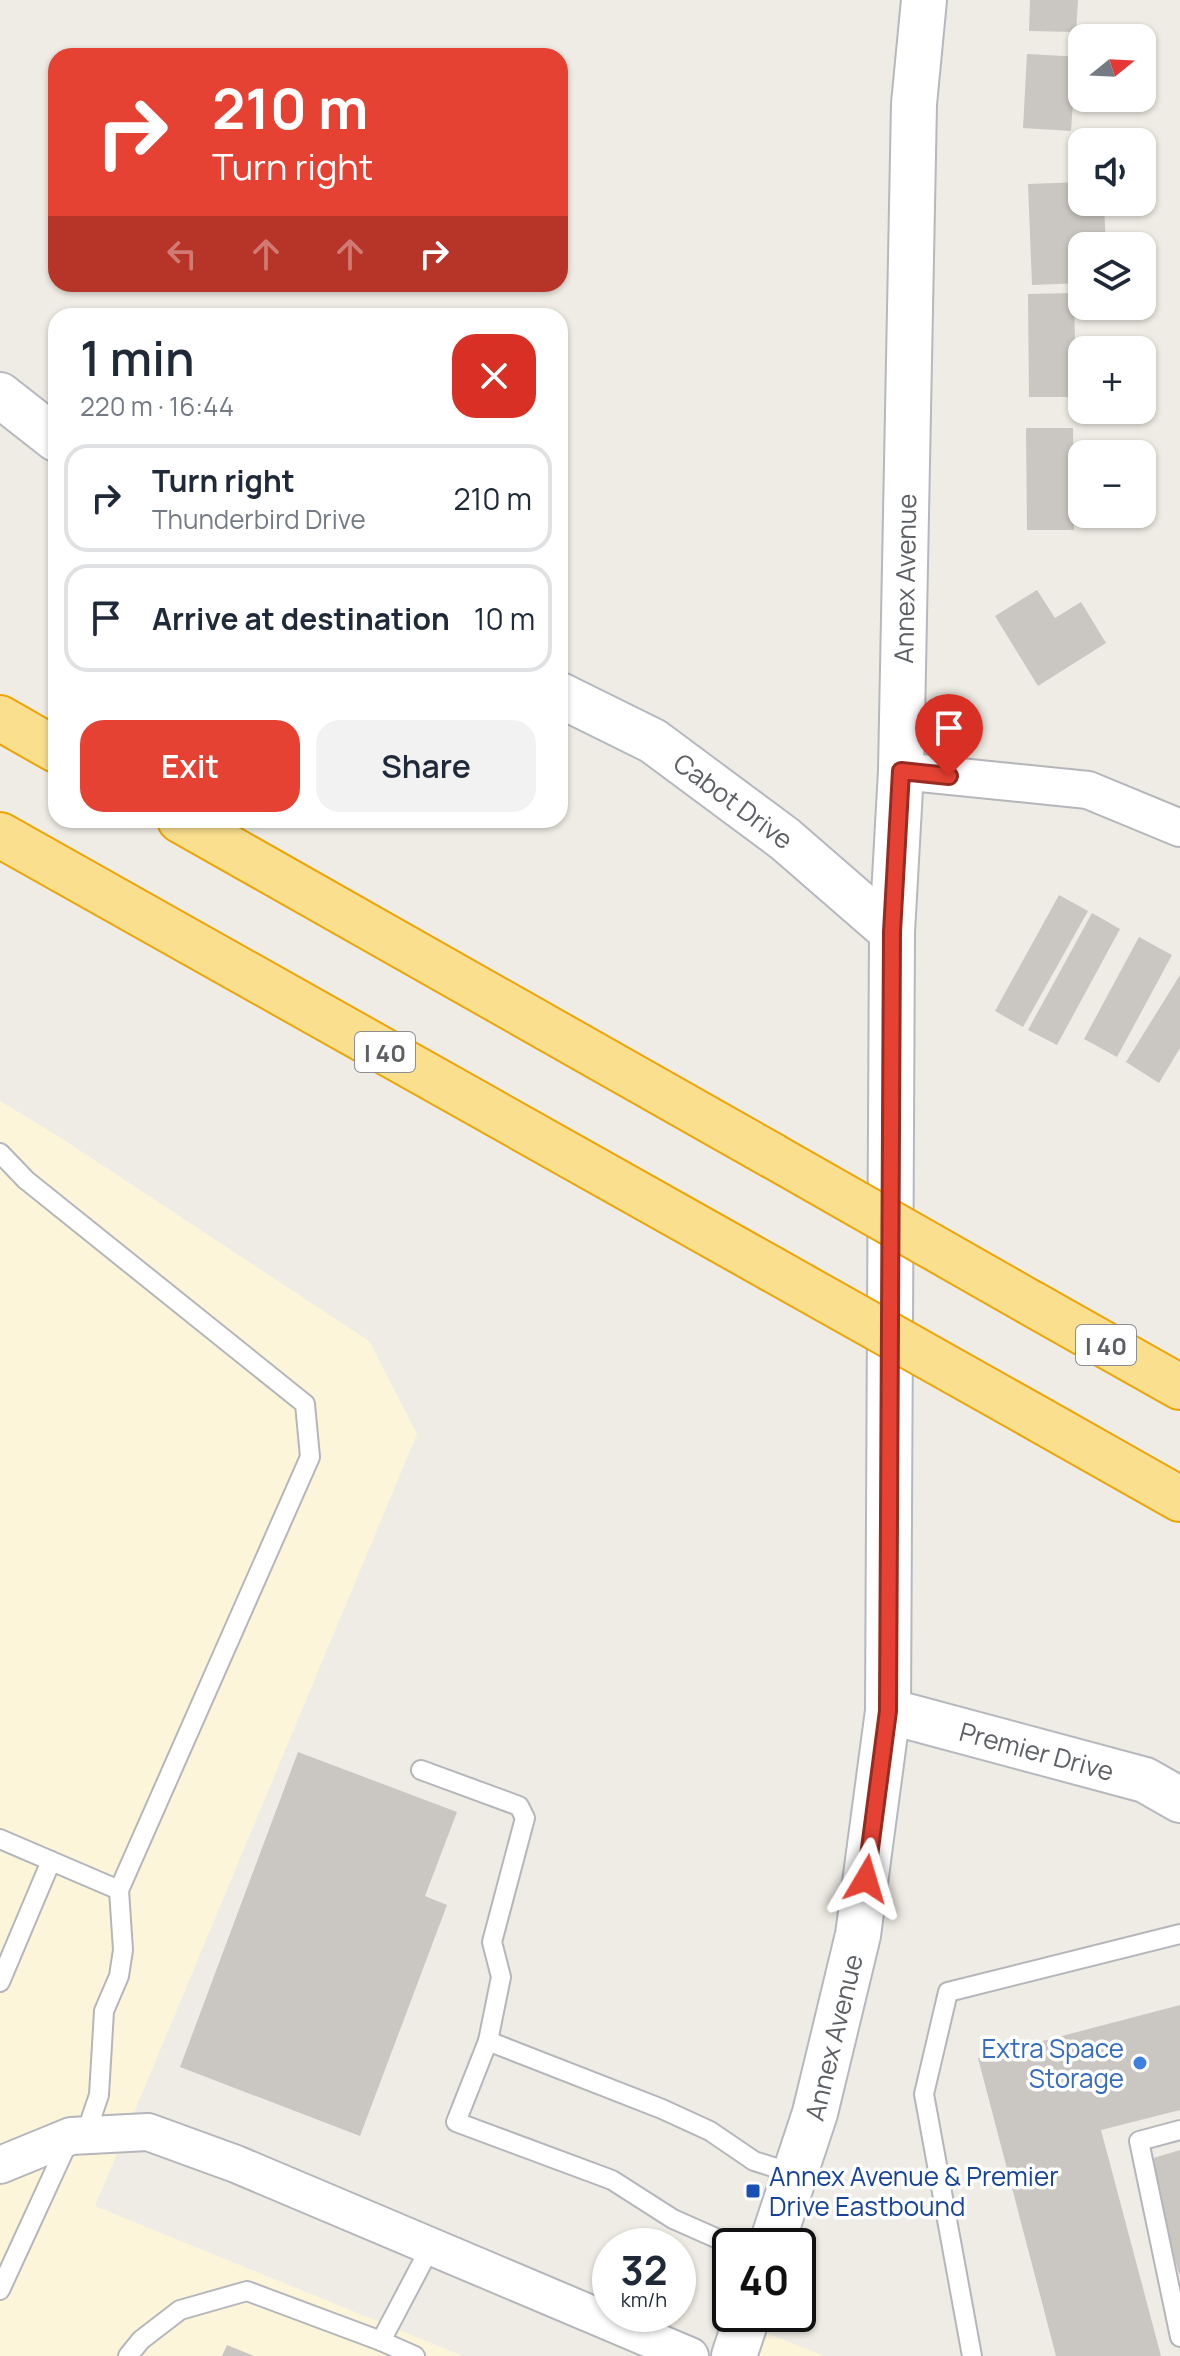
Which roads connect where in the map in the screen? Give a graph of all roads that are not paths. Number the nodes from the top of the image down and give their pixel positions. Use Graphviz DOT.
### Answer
graph roads {
  1 [pos="924,0"];
  2 [pos="0,395"];
  3 [pos="48,433"];
  4 [pos="568,699"];
  5 [pos="0,718"];
  6 [pos="48,745"];
  7 [pos="901,771"];
  8 [pos="194,828"];
  9 [pos="1180,828"];
  10 [pos="0,835"];
  11 [pos="892,932"];
  12 [pos="0,1153"];
  13 [pos="1180,1387"];
  14 [pos="1180,1499"];
  15 [pos="888,1711"];
  16 [pos="421,1770"];
  17 [pos="1180,1800"];
  18 [pos="0,1839"];
  19 [pos="51,1861"];
  20 [pos="119,1890"];
  21 [pos="1180,1934"];
  22 [pos="0,1982"];
  23 [pos="488,2041"];
  24 [pos="1180,2130"];
  25 [pos="78,2134"];
  26 [pos="0,2165"];
  27 [pos="795,2174"];
  28 [pos="777,2228"];
  29 [pos="712,2236"];
  30 [pos="431,2246"];
  31 [pos="0,2290"];
  32 [pos="742,2332"];
  33 [pos="1180,2337"];
  34 [pos="141,2340"];
  35 [pos="381,2341"];
  36 [pos="128,2356"];
  37 [pos="152,2356"];
  38 [pos="415,2356"];
  39 [pos="690,2356"];
  40 [pos="734,2356"];
  41 [pos="972,2356"];
  1 -- 7 [label="street, Annex Avenue"];
  2 -- 3 [label="street"];
  4 -- 11 [label="street, Cabot Drive"];
  5 -- 6 [label="highway"];
  7 -- 9 [label="street"];
  7 -- 11 [label="street, Annex Avenue"];
  8 -- 13 [label="highway, I 40, bridge"];
  10 -- 14 [label="highway, I 40, bridge"];
  11 -- 15 [label="street, Annex Avenue"];
  12 -- 20 [label="lane"];
  15 -- 17 [label="street, Premier Drive"];
  15 -- 27 [label="street, Annex Avenue"];
  16 -- 23 [label="lane"];
  18 -- 19 [label="lane"];
  19 -- 20 [label="lane"];
  19 -- 22 [label="lane"];
  20 -- 25 [label="lane"];
  21 -- 41 [label="lane"];
  23 -- 27 [label="lane"];
  23 -- 29 [label="lane"];
  24 -- 33 [label="lane"];
  25 -- 26 [label="street"];
  25 -- 30 [label="street"];
  25 -- 31 [label="lane"];
  27 -- 28 [label="street, Annex Avenue"];
  30 -- 35 [label="lane"];
  30 -- 39 [label="street"];
  32 -- 40 [label="street"];
  34 -- 35 [label="lane"];
  34 -- 36 [label="lane"];
  34 -- 37 [label="lane"];
  35 -- 38 [label="lane"];
}
